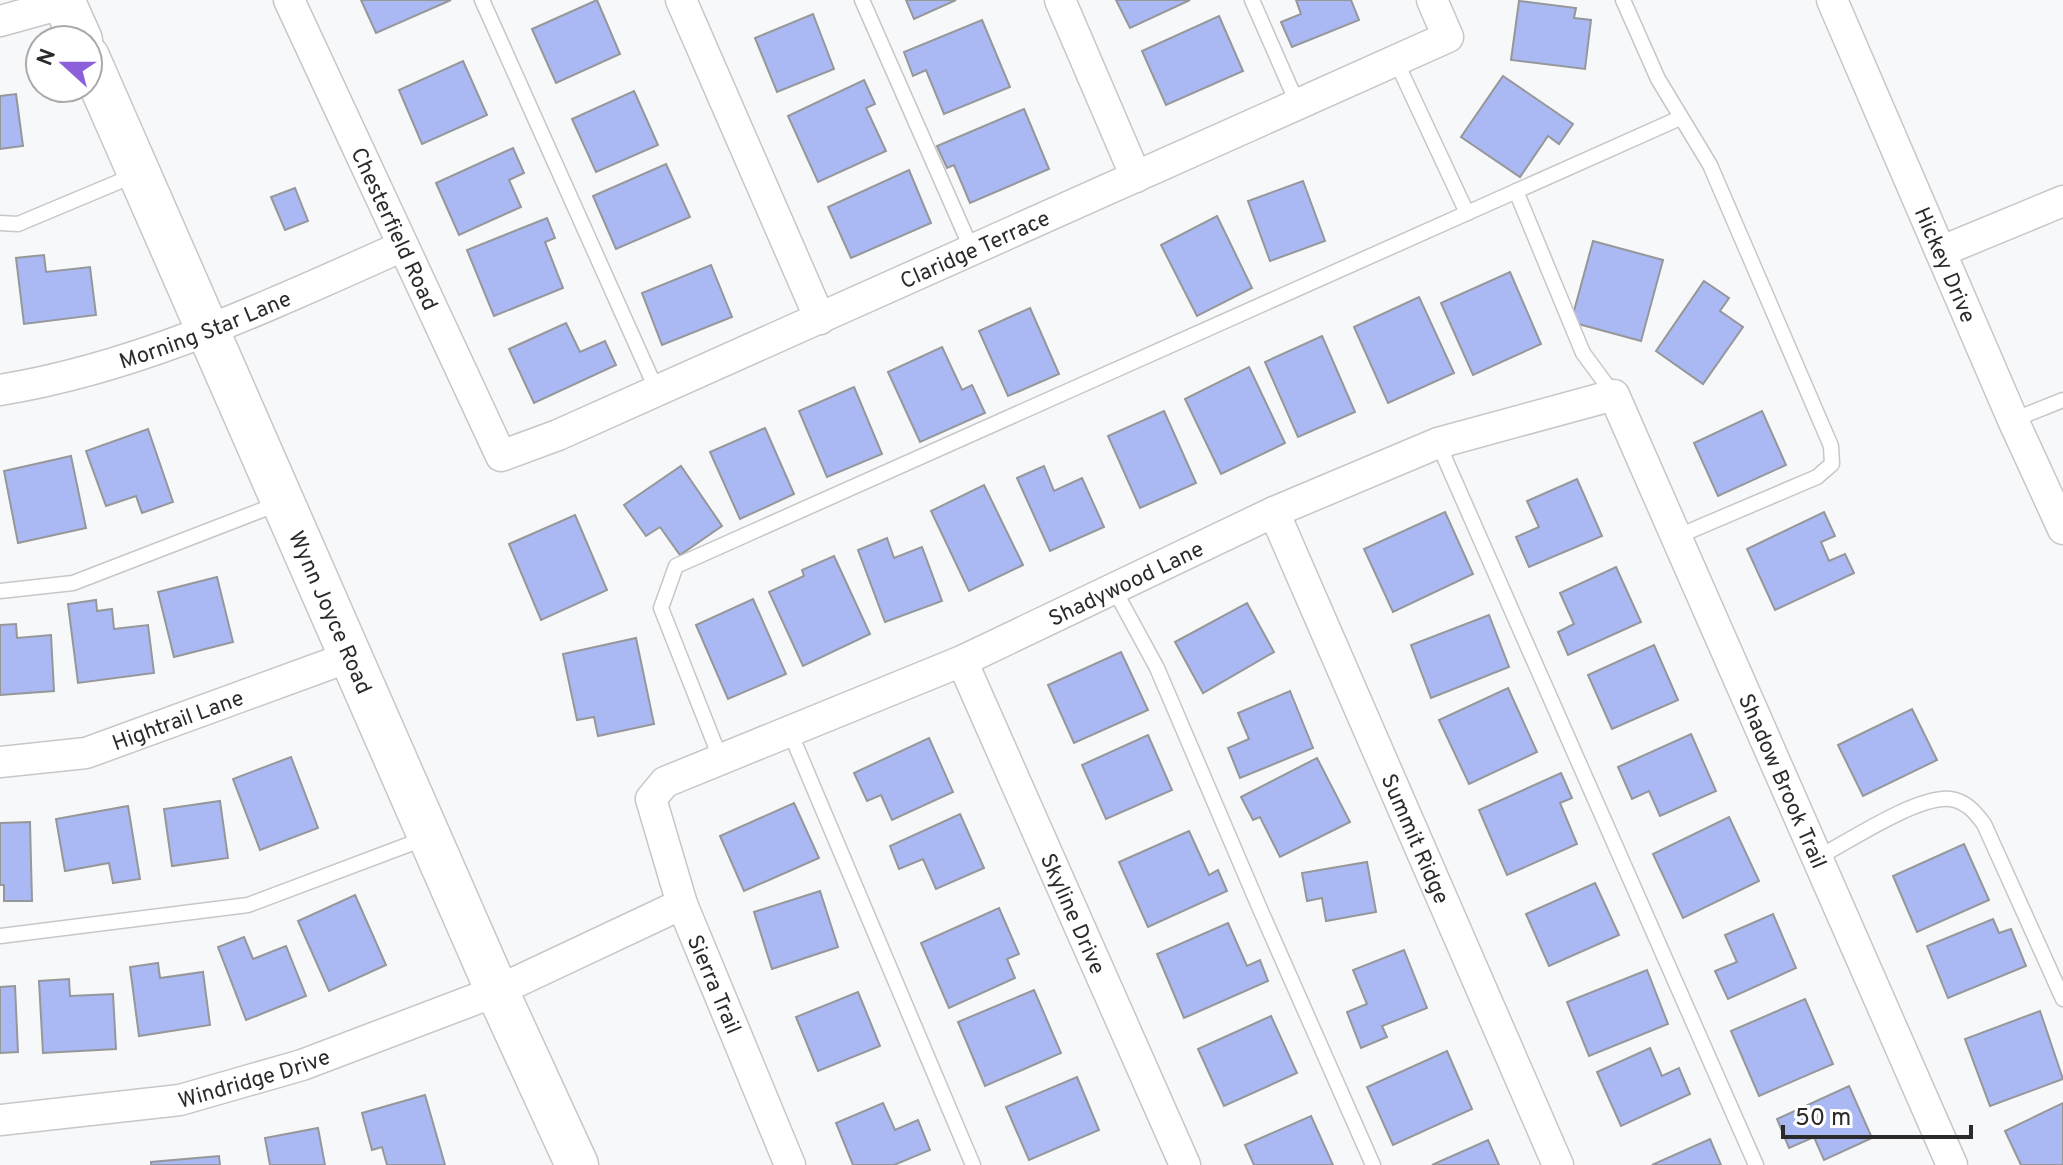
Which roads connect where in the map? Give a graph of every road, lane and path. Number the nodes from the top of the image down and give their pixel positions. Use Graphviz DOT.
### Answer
graph roads {
  1 [pos="289,0"];
  2 [pos="482,0"];
  3 [pos="681,0"];
  4 [pos="862,0"];
  5 [pos="1060,0"];
  6 [pos="1252,0"];
  7 [pos="1432,0"];
  8 [pos="1623,0"];
  9 [pos="1832,0"];
  10 [pos="69,14"];
  11 [pos="0,21"];
  12 [pos="1396,61"];
  13 [pos="104,93"];
  14 [pos="1298,105"];
  15 [pos="1680,118"];
  16 [pos="139,173"];
  17 [pos="1136,177"];
  18 [pos="1516,191"];
  19 [pos="2063,201"];
  20 [pos="1467,213"];
  21 [pos="0,223"];
  22 [pos="403,246"];
  23 [pos="972,250"];
  24 [pos="1942,251"];
  25 [pos="820,319"];
  26 [pos="208,332"];
  27 [pos="0,390"];
  28 [pos="657,391"];
  29 [pos="1614,395"];
  30 [pos="2063,400"];
  31 [pos="2013,420"];
  32 [pos="1438,443"];
  33 [pos="501,456"];
  34 [pos="284,501"];
  35 [pos="1274,512"];
  36 [pos="2063,529"];
  37 [pos="1676,537"];
  38 [pos="1114,589"];
  39 [pos="0,591"];
  40 [pos="352,656"];
  41 [pos="962,661"];
  42 [pos="790,732"];
  43 [pos="721,760"];
  44 [pos="0,762"];
  45 [pos="651,799"];
  46 [pos="430,837"];
  47 [pos="1817,858"];
  48 [pos="682,904"];
  49 [pos="0,936"];
  50 [pos="497,991"];
  51 [pos="2063,999"];
  52 [pos="0,1120"];
  53 [pos="577,1165"];
  54 [pos="790,1165"];
  55 [pos="973,1165"];
  56 [pos="1185,1165"];
  57 [pos="1373,1165"];
  58 [pos="1558,1165"];
  59 [pos="1756,1165"];
  60 [pos="1952,1165"];
  1 -- 22 [label="street, Chesterfield Road"];
  2 -- 28 [label="lane"];
  3 -- 25 [label="street"];
  4 -- 23 [label="lane"];
  5 -- 17 [label="street"];
  6 -- 14 [label="lane"];
  7 -- 12 [label="street, Claridge Terrace"];
  8 -- 15 [label="lane"];
  9 -- 24 [label="street, Hickey Drive"];
  10 -- 11 [label="street"];
  12 -- 14 [label="street, Claridge Terrace"];
  12 -- 20 [label="lane"];
  13 -- 16 [label="street, Wynn Joyce Road"];
  14 -- 17 [label="street, Claridge Terrace"];
  15 -- 18 [label="lane"];
  15 -- 37 [label="lane"];
  16 -- 21 [label="lane"];
  16 -- 26 [label="street, Wynn Joyce Road"];
  17 -- 23 [label="street, Claridge Terrace"];
  18 -- 20 [label="lane"];
  18 -- 29 [label="lane"];
  19 -- 24 [label="street"];
  20 -- 43 [label="lane"];
  22 -- 26 [label="street, Morning Star Lane"];
  22 -- 33 [label="street, Chesterfield Road"];
  23 -- 25 [label="street, Claridge Terrace"];
  24 -- 31 [label="street, Hickey Drive"];
  25 -- 28 [label="street, Claridge Terrace"];
  26 -- 27 [label="street, Morning Star Lane"];
  26 -- 34 [label="street, Wynn Joyce Road"];
  28 -- 33 [label="street, Claridge Terrace"];
  29 -- 32 [label="street, Shadywood Lane"];
  29 -- 37 [label="street, Shadow Brook Trail"];
  30 -- 31 [label="lane"];
  31 -- 36 [label="street, Hickey Drive"];
  32 -- 35 [label="street, Shadywood Lane"];
  32 -- 59 [label="lane"];
  34 -- 39 [label="lane"];
  34 -- 40 [label="street, Wynn Joyce Road"];
  35 -- 38 [label="street, Shadywood Lane"];
  35 -- 58 [label="street, Summit Ridge"];
  37 -- 47 [label="street, Shadow Brook Trail"];
  38 -- 41 [label="street, Shadywood Lane"];
  38 -- 57 [label="lane"];
  40 -- 44 [label="street, Hightrail Lane"];
  40 -- 46 [label="street, Wynn Joyce Road"];
  41 -- 42 [label="street, Shadywood Lane"];
  41 -- 56 [label="street, Skyline Drive"];
  42 -- 43 [label="street, Shadywood Lane"];
  42 -- 55 [label="lane"];
  43 -- 45 [label="street, Shadywood Lane"];
  45 -- 48 [label="street, Sierra Trail"];
  46 -- 49 [label="lane"];
  46 -- 50 [label="street, Wynn Joyce Road"];
  47 -- 51 [label="lane"];
  47 -- 60 [label="street, Shadow Brook Trail"];
  48 -- 50 [label="street, Windridge Drive"];
  48 -- 54 [label="street, Sierra Trail"];
  50 -- 52 [label="street, Windridge Drive"];
  50 -- 53 [label="street, Wynn Joyce Road"];
}
